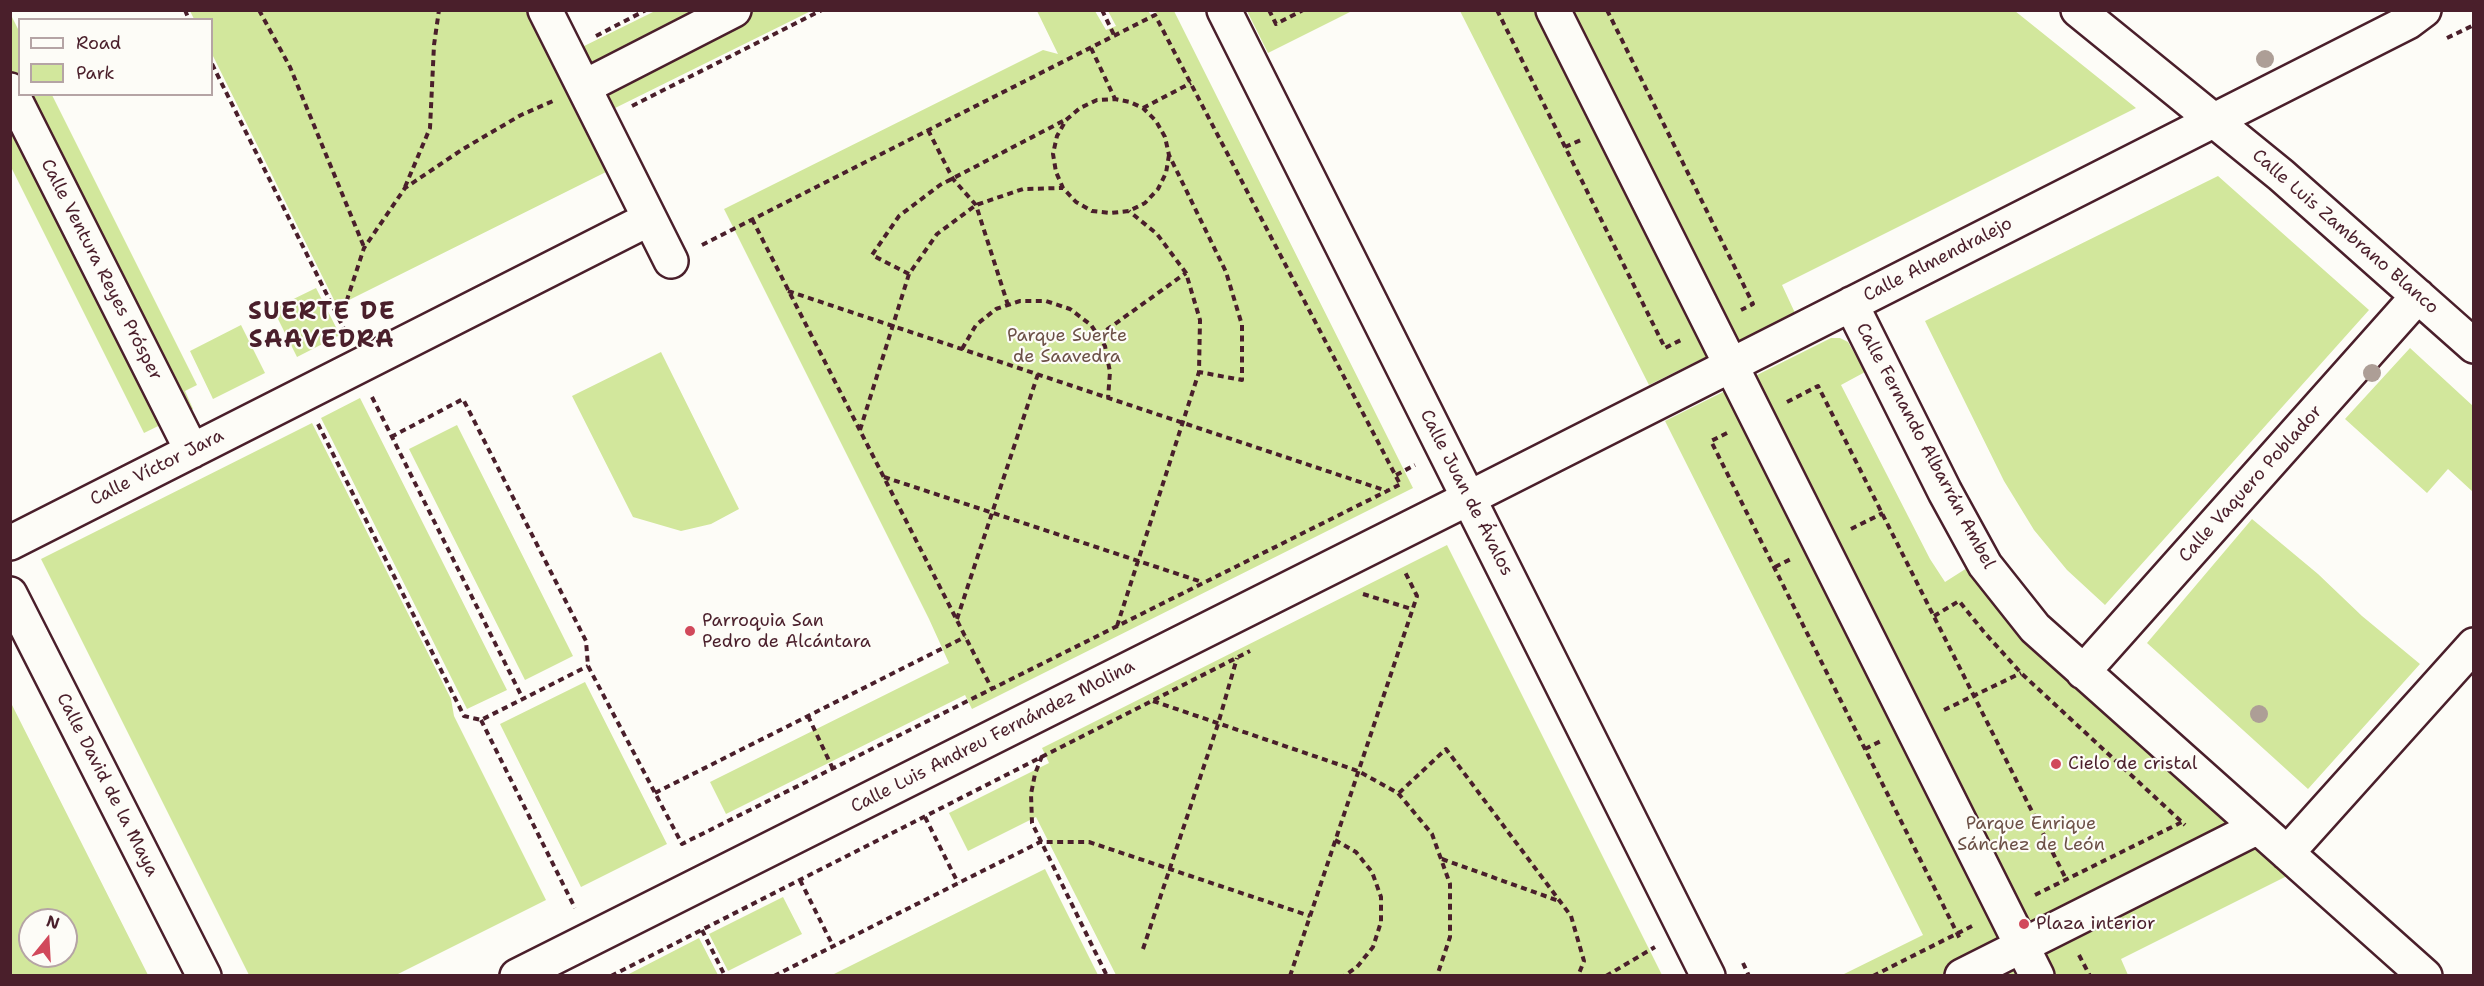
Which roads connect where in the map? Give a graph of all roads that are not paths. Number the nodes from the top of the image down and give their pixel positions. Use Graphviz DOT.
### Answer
graph roads {
  1 [pos="545,10"];
  2 [pos="734,10"];
  3 [pos="1224,10"];
  4 [pos="1552,10"];
  5 [pos="2078,10"];
  6 [pos="2451,10"];
  7 [pos="2415,14"];
  8 [pos="584,87"];
  9 [pos="10,90"];
  10 [pos="2215,120"];
  11 [pos="650,219"];
  12 [pos="671,261"];
  13 [pos="2418,296"];
  14 [pos="1851,304"];
  15 [pos="2474,346"];
  16 [pos="1731,365"];
  17 [pos="192,451"];
  18 [pos="1469,498"];
  19 [pos="10,543"];
  20 [pos="10,594"];
  21 [pos="2474,645"];
  22 [pos="2083,672"];
  23 [pos="2258,827"];
  24 [pos="2287,854"];
  25 [pos="2021,946"];
  26 [pos="1969,972"];
  27 [pos="204,975"];
  28 [pos="518,975"];
  29 [pos="1708,975"];
  30 [pos="2037,975"];
  31 [pos="2425,975"];
  1 -- 8 [label="street"];
  2 -- 8 [label="street"];
  3 -- 18 [label="street, Calle Juan de Ávalos"];
  4 -- 16 [label="street"];
  5 -- 10 [label="street, Calle Luis Zambrano Blanco"];
  6 -- 7 [label="street, Calle Almendralejo"];
  7 -- 10 [label="street, Calle Almendralejo"];
  8 -- 11 [label="street"];
  9 -- 17 [label="street, Calle Ventura Reyes Prósper"];
  10 -- 13 [label="street, Calle Luis Zambrano Blanco"];
  10 -- 14 [label="street, Calle Almendralejo"];
  11 -- 12 [label="street"];
  11 -- 17 [label="street, Calle Víctor Jara"];
  13 -- 15 [label="street, Calle Luis Zambrano Blanco"];
  13 -- 22 [label="street, Calle Vaquero Poblador"];
  14 -- 16 [label="street, Calle Almendralejo"];
  14 -- 22 [label="street, Calle Fernando Albarrán Ambel"];
  16 -- 18 [label="street, Calle Almendralejo"];
  16 -- 25 [label="street"];
  17 -- 19 [label="street, Calle Víctor Jara"];
  18 -- 28 [label="street, Calle Luis Andreu Fernández Molina"];
  18 -- 29 [label="street, Calle Juan de Ávalos"];
  20 -- 27 [label="street, Calle David de la Maya"];
  21 -- 24 [label="street"];
  22 -- 23 [label="street, Calle Fernando Albarrán Ambel"];
  23 -- 24 [label="street, Calle Fernando Albarrán Ambel"];
  23 -- 25 [label="street"];
  24 -- 31 [label="street, Calle Fernando Albarrán Ambel"];
  25 -- 26 [label="street"];
  25 -- 30 [label="street"];
}
